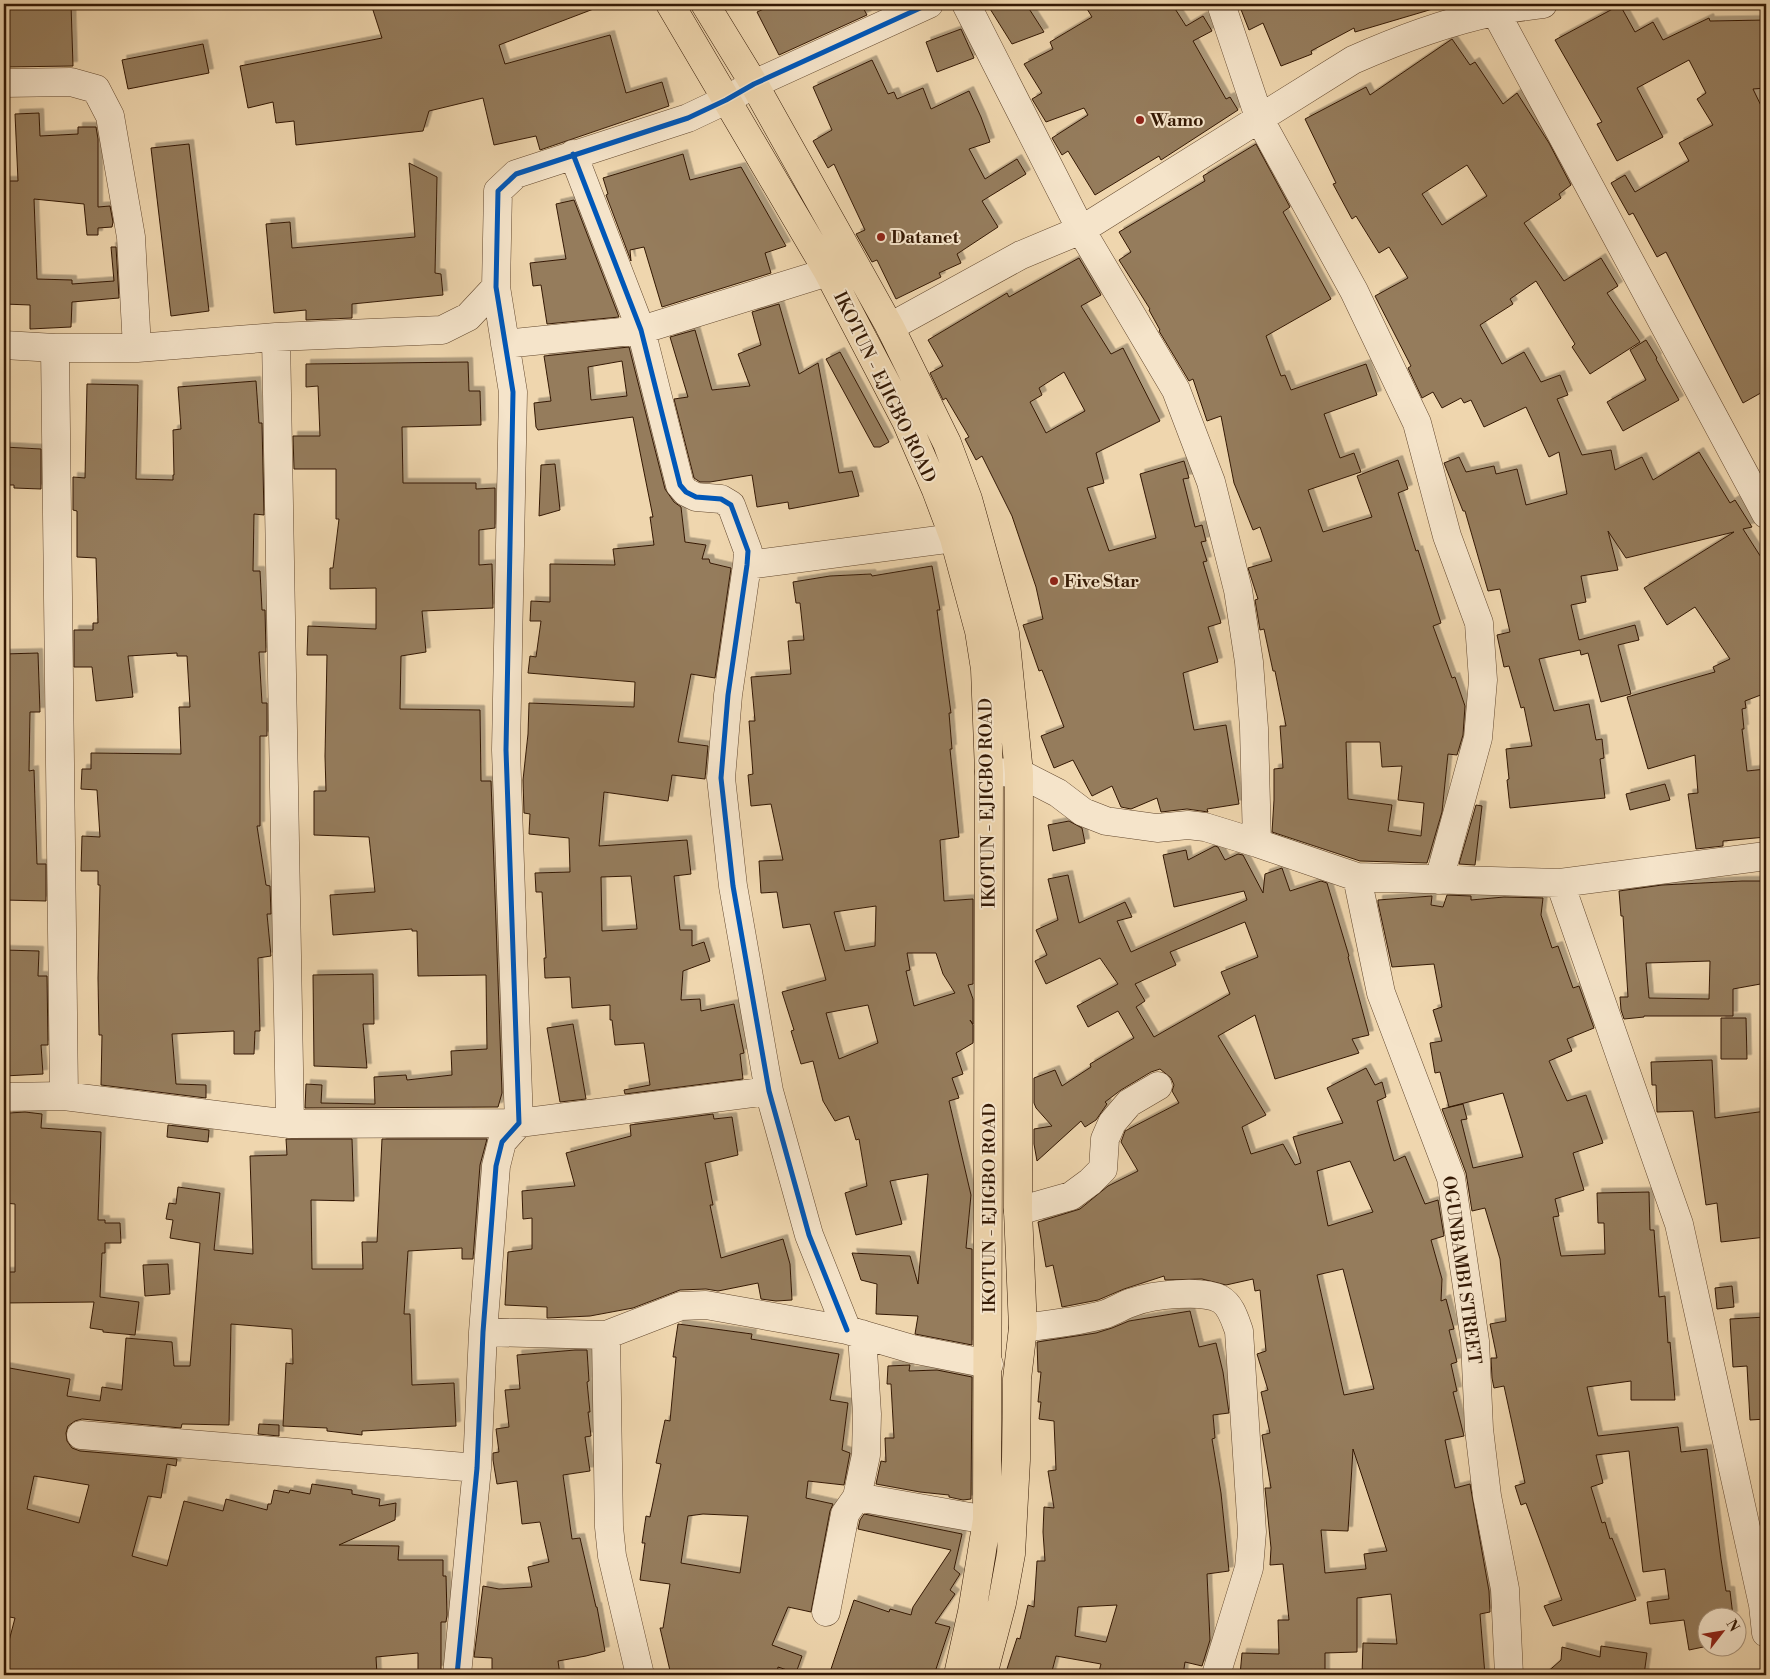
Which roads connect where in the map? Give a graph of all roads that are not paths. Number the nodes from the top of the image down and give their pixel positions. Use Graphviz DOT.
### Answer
graph roads {
  1 [pos="670,4"];
  2 [pos="705,4"];
  3 [pos="929,4"];
  4 [pos="966,4"];
  5 [pos="1221,4"];
  6 [pos="1543,4"];
  7 [pos="1466,11"];
  8 [pos="1495,12"];
  9 [pos="4,83"];
  10 [pos="754,84"];
  11 [pos="726,100"];
  12 [pos="1260,120"];
  13 [pos="573,154"];
  14 [pos="1081,230"];
  15 [pos="828,272"];
  16 [pos="496,287"];
  17 [pos="890,327"];
  18 [pos="641,330"];
  19 [pos="276,337"];
  20 [pos="505,344"];
  21 [pos="4,345"];
  22 [pos="55,348"];
  23 [pos="137,348"];
  24 [pos="1766,514"];
  25 [pos="954,538"];
  26 [pos="747,566"];
  27 [pos="989,772"];
  28 [pos="1019,773"];
  29 [pos="1257,843"];
  30 [pos="1766,856"];
  31 [pos="1357,877"];
  32 [pos="1439,880"];
  33 [pos="1560,883"];
  34 [pos="1158,1086"];
  35 [pos="769,1091"];
  36 [pos="64,1096"];
  37 [pos="4,1097"];
  38 [pos="519,1123"];
  39 [pos="290,1124"];
  40 [pos="1018,1211"];
  41 [pos="1022,1328"];
  42 [pos="484,1332"];
  43 [pos="855,1332"];
  44 [pos="606,1335"];
  45 [pos="989,1364"];
  46 [pos="80,1436"];
  47 [pos="477,1468"];
  48 [pos="857,1497"];
  49 [pos="988,1520"];
  50 [pos="826,1612"];
  51 [pos="1766,1633"];
  52 [pos="457,1675"];
  53 [pos="640,1675"];
  54 [pos="958,1675"];
  55 [pos="983,1675"];
  56 [pos="1216,1675"];
  57 [pos="1509,1675"];
  1 -- 11 [label="main road, IKOTUN - EJIGBO ROAD"];
  2 -- 10 [label="main road, IKOTUN - EJIGBO ROAD"];
  3 -- 10 [label="street"];
  4 -- 14 [label="street"];
  5 -- 12 [label="street"];
  6 -- 8 [label="street"];
  7 -- 8 [label="street"];
  7 -- 12 [label="street"];
  8 -- 24 [label="street"];
  9 -- 23 [label="street"];
  10 -- 11 [label="street"];
  10 -- 17 [label="main road, IKOTUN - EJIGBO ROAD"];
  11 -- 13 [label="street"];
  11 -- 15 [label="main road, IKOTUN - EJIGBO ROAD"];
  12 -- 14 [label="street"];
  12 -- 32 [label="street"];
  13 -- 16 [label="street"];
  13 -- 18 [label="street"];
  14 -- 17 [label="street"];
  14 -- 29 [label="street"];
  15 -- 18 [label="street"];
  15 -- 25 [label="main road, IKOTUN - EJIGBO ROAD"];
  16 -- 19 [label="street"];
  16 -- 20 [label="street"];
  17 -- 28 [label="main road, IKOTUN - EJIGBO ROAD"];
  18 -- 20 [label="street"];
  18 -- 26 [label="street"];
  19 -- 23 [label="street"];
  19 -- 39 [label="street"];
  20 -- 38 [label="street"];
  21 -- 22 [label="street"];
  22 -- 23 [label="street"];
  22 -- 36 [label="street"];
  25 -- 26 [label="street"];
  25 -- 27 [label="main road, IKOTUN - EJIGBO ROAD"];
  26 -- 35 [label="street"];
  27 -- 28 [label="street"];
  27 -- 45 [label="main road, IKOTUN - EJIGBO ROAD"];
  28 -- 29 [label="street"];
  28 -- 40 [label="main road, IKOTUN - EJIGBO ROAD"];
  29 -- 31 [label="street"];
  30 -- 33 [label="street"];
  31 -- 32 [label="street"];
  31 -- 57 [label="street, OGUNBAMBI STREET"];
  32 -- 33 [label="street"];
  33 -- 51 [label="street"];
  34 -- 40 [label="street"];
  35 -- 38 [label="street"];
  35 -- 43 [label="street"];
  36 -- 37 [label="street"];
  36 -- 39 [label="street"];
  38 -- 39 [label="street"];
  38 -- 42 [label="street"];
  40 -- 41 [label="main road, IKOTUN - EJIGBO ROAD"];
  41 -- 55 [label="main road, IKOTUN - EJIGBO ROAD"];
  41 -- 56 [label="street"];
  42 -- 44 [label="street"];
  42 -- 47 [label="street"];
  43 -- 44 [label="street"];
  43 -- 45 [label="street"];
  43 -- 48 [label="street"];
  44 -- 53 [label="street"];
  45 -- 49 [label="main road, IKOTUN - EJIGBO ROAD"];
  46 -- 47 [label="street"];
  47 -- 52 [label="street"];
  48 -- 49 [label="street"];
  48 -- 50 [label="street"];
  49 -- 54 [label="main road, IKOTUN - EJIGBO ROAD"];
}
